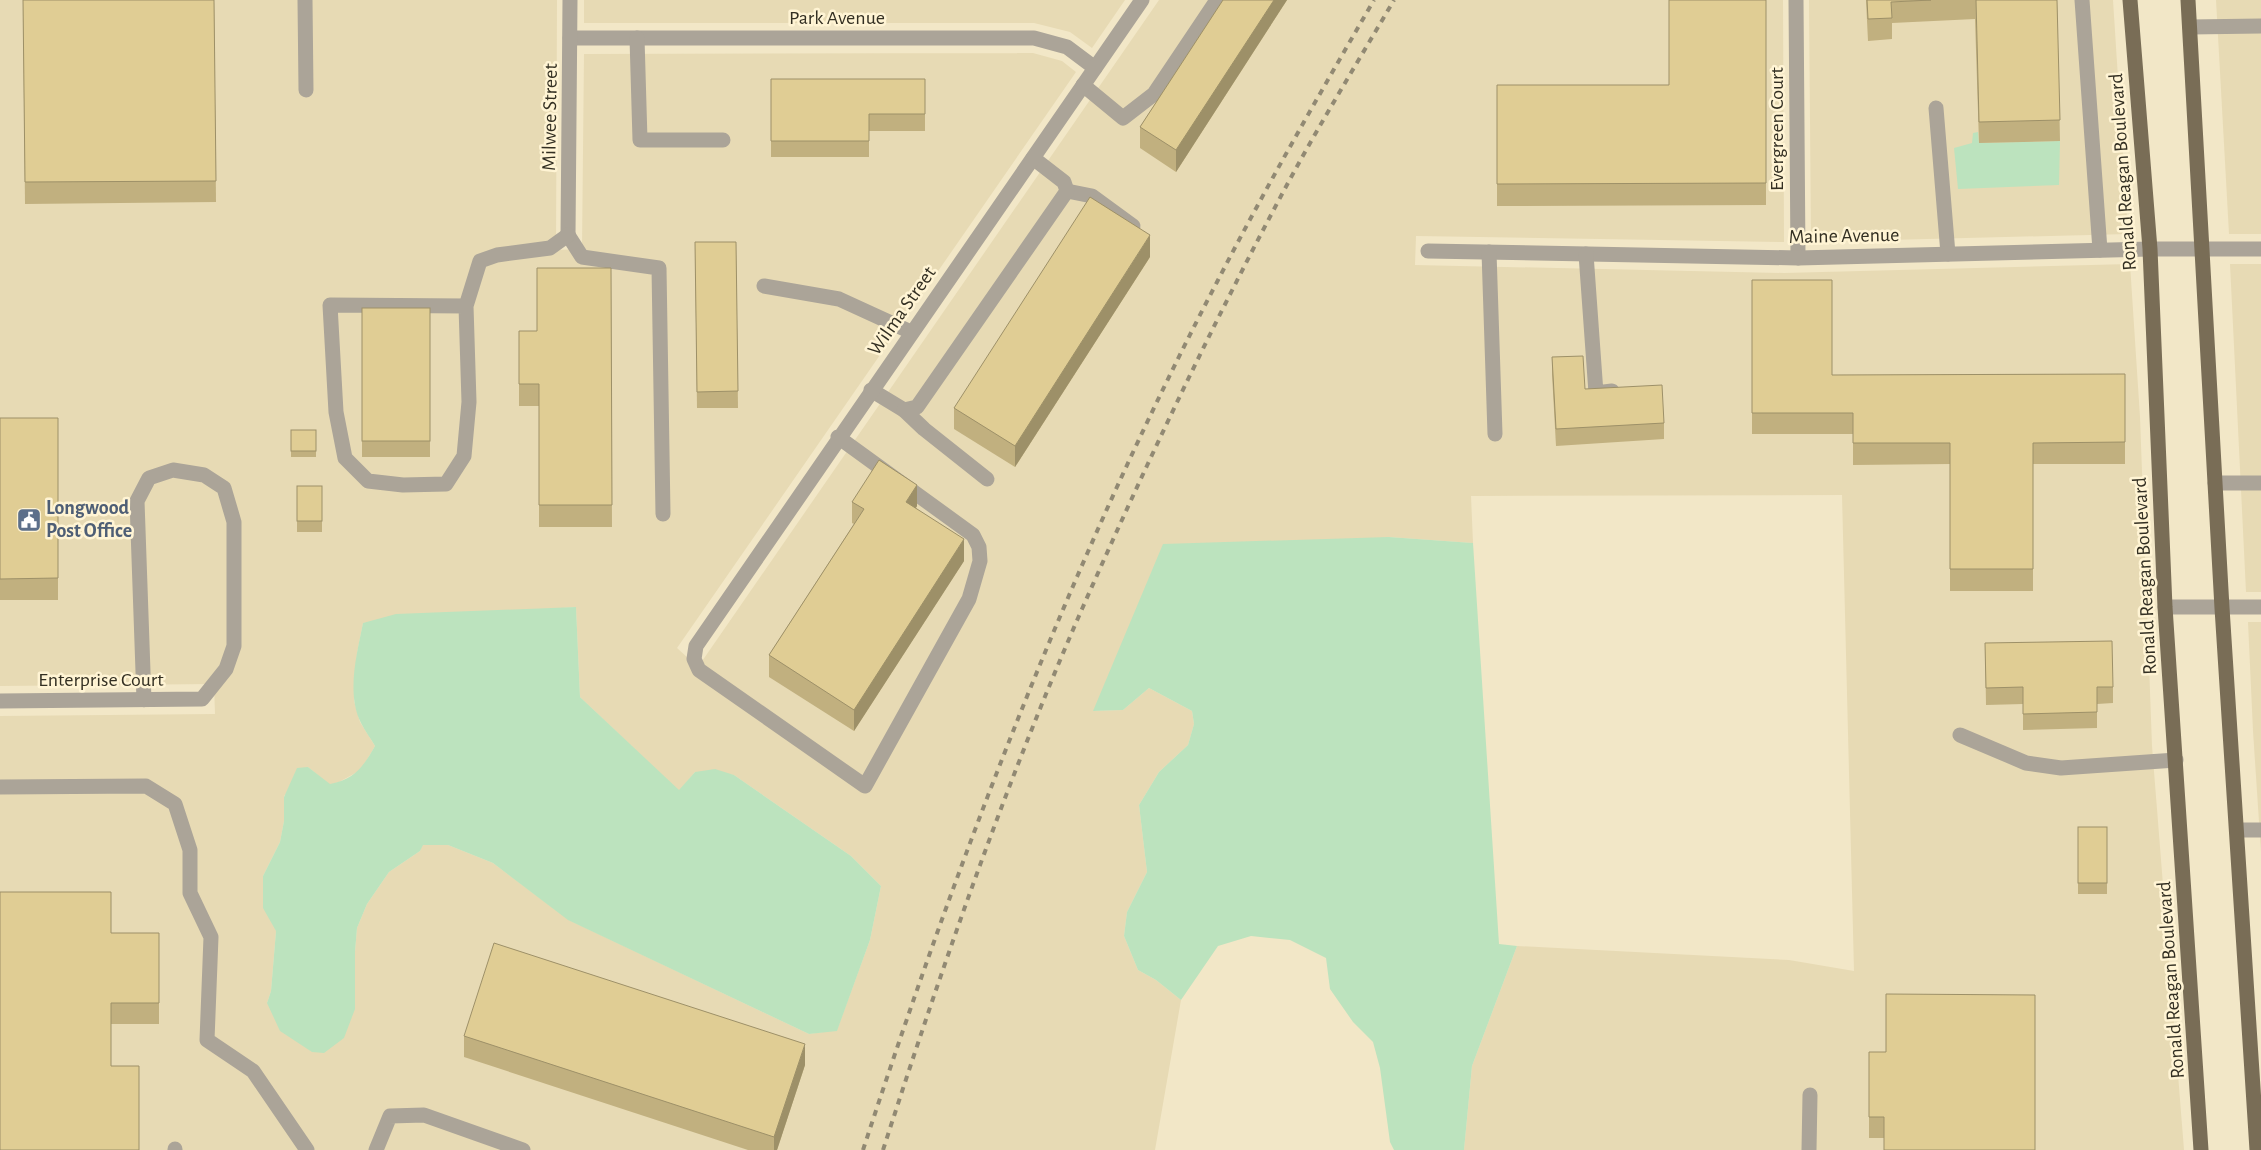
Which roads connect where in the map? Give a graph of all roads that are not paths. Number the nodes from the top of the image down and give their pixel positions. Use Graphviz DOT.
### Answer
graph roads {
  1 [pos="305,0"];
  2 [pos="570,0"];
  3 [pos="1142,0"];
  4 [pos="1217,0"];
  5 [pos="1796,0"];
  6 [pos="2082,0"];
  7 [pos="2130,0"];
  8 [pos="2188,0"];
  9 [pos="2261,26"];
  10 [pos="2190,27"];
  11 [pos="570,38"];
  12 [pos="637,38"];
  13 [pos="1095,68"];
  14 [pos="1084,85"];
  15 [pos="306,90"];
  16 [pos="1936,108"];
  17 [pos="723,140"];
  18 [pos="1033,158"];
  19 [pos="1067,190"];
  20 [pos="568,235"];
  21 [pos="1147,236"];
  22 [pos="2150,249"];
  23 [pos="2202,249"];
  24 [pos="2261,249"];
  25 [pos="2100,250"];
  26 [pos="1428,251"];
  27 [pos="1489,252"];
  28 [pos="1586,254"];
  29 [pos="1948,254"];
  30 [pos="1798,258"];
  31 [pos="764,286"];
  32 [pos="466,306"];
  33 [pos="911,332"];
  34 [pos="871,390"];
  35 [pos="1626,390"];
  36 [pos="904,410"];
  37 [pos="1495,434"];
  38 [pos="838,438"];
  39 [pos="987,479"];
  40 [pos="2261,483"];
  41 [pos="2215,484"];
  42 [pos="663,514"];
  43 [pos="2165,607"];
  44 [pos="2261,607"];
  45 [pos="2222,608"];
  46 [pos="144,700"];
  47 [pos="0,701"];
  48 [pos="1960,735"];
  49 [pos="2176,760"];
  50 [pos="0,787"];
  51 [pos="2237,830"];
  52 [pos="2261,830"];
  53 [pos="2257,1085"];
  54 [pos="1810,1095"];
  55 [pos="307,1150"];
  56 [pos="376,1150"];
  57 [pos="523,1150"];
  58 [pos="1809,1150"];
  59 [pos="2201,1150"];
  60 [pos="2258,1150"];
  1 -- 15 [label="street"];
  2 -- 11 [label="street, Milwee Street"];
  3 -- 13 [label="street, Wilma Street"];
  4 -- 14 [label="street"];
  5 -- 30 [label="street, Evergreen Court"];
  6 -- 25 [label="street"];
  7 -- 22 [label="main road, Ronald Reagan Boulevard"];
  8 -- 10 [label="main road"];
  9 -- 10 [label="street"];
  10 -- 23 [label="main road"];
  11 -- 12 [label="street, Park Avenue"];
  11 -- 20 [label="street, Milwee Street"];
  12 -- 13 [label="street, Park Avenue"];
  12 -- 17 [label="street"];
  13 -- 14 [label="street, Wilma Street"];
  14 -- 18 [label="street, Wilma Street"];
  16 -- 29 [label="street"];
  18 -- 19 [label="street"];
  18 -- 33 [label="street, Wilma Street"];
  19 -- 21 [label="street"];
  19 -- 36 [label="street"];
  20 -- 32 [label="street"];
  20 -- 42 [label="street"];
  22 -- 23 [label="street, Maine Avenue"];
  22 -- 25 [label="street, Maine Avenue"];
  22 -- 43 [label="main road, Ronald Reagan Boulevard"];
  23 -- 24 [label="street, Maine Avenue"];
  23 -- 41 [label="main road"];
  25 -- 29 [label="street, Maine Avenue"];
  26 -- 27 [label="street, Maine Avenue"];
  27 -- 28 [label="street, Maine Avenue"];
  27 -- 37 [label="street"];
  28 -- 30 [label="street, Maine Avenue"];
  28 -- 35 [label="street"];
  29 -- 30 [label="street, Maine Avenue"];
  31 -- 33 [label="street"];
  32 -- 32 [label="street"];
  33 -- 34 [label="street, Wilma Street"];
  34 -- 36 [label="street"];
  34 -- 38 [label="street, Wilma Street"];
  36 -- 39 [label="street"];
  38 -- 38 [label="street, Wilma Street"];
  40 -- 41 [label="street"];
  41 -- 45 [label="main road"];
  43 -- 45 [label="street"];
  43 -- 49 [label="main road, Ronald Reagan Boulevard"];
  44 -- 45 [label="street"];
  45 -- 51 [label="main road"];
  46 -- 46 [label="street, Enterprise Court"];
  46 -- 47 [label="street, Enterprise Court"];
  48 -- 49 [label="street"];
  49 -- 59 [label="main road, Ronald Reagan Boulevard"];
  50 -- 55 [label="street"];
  51 -- 52 [label="street"];
  51 -- 53 [label="main road"];
  53 -- 60 [label="main road"];
  54 -- 58 [label="street"];
  56 -- 57 [label="street"];
}
